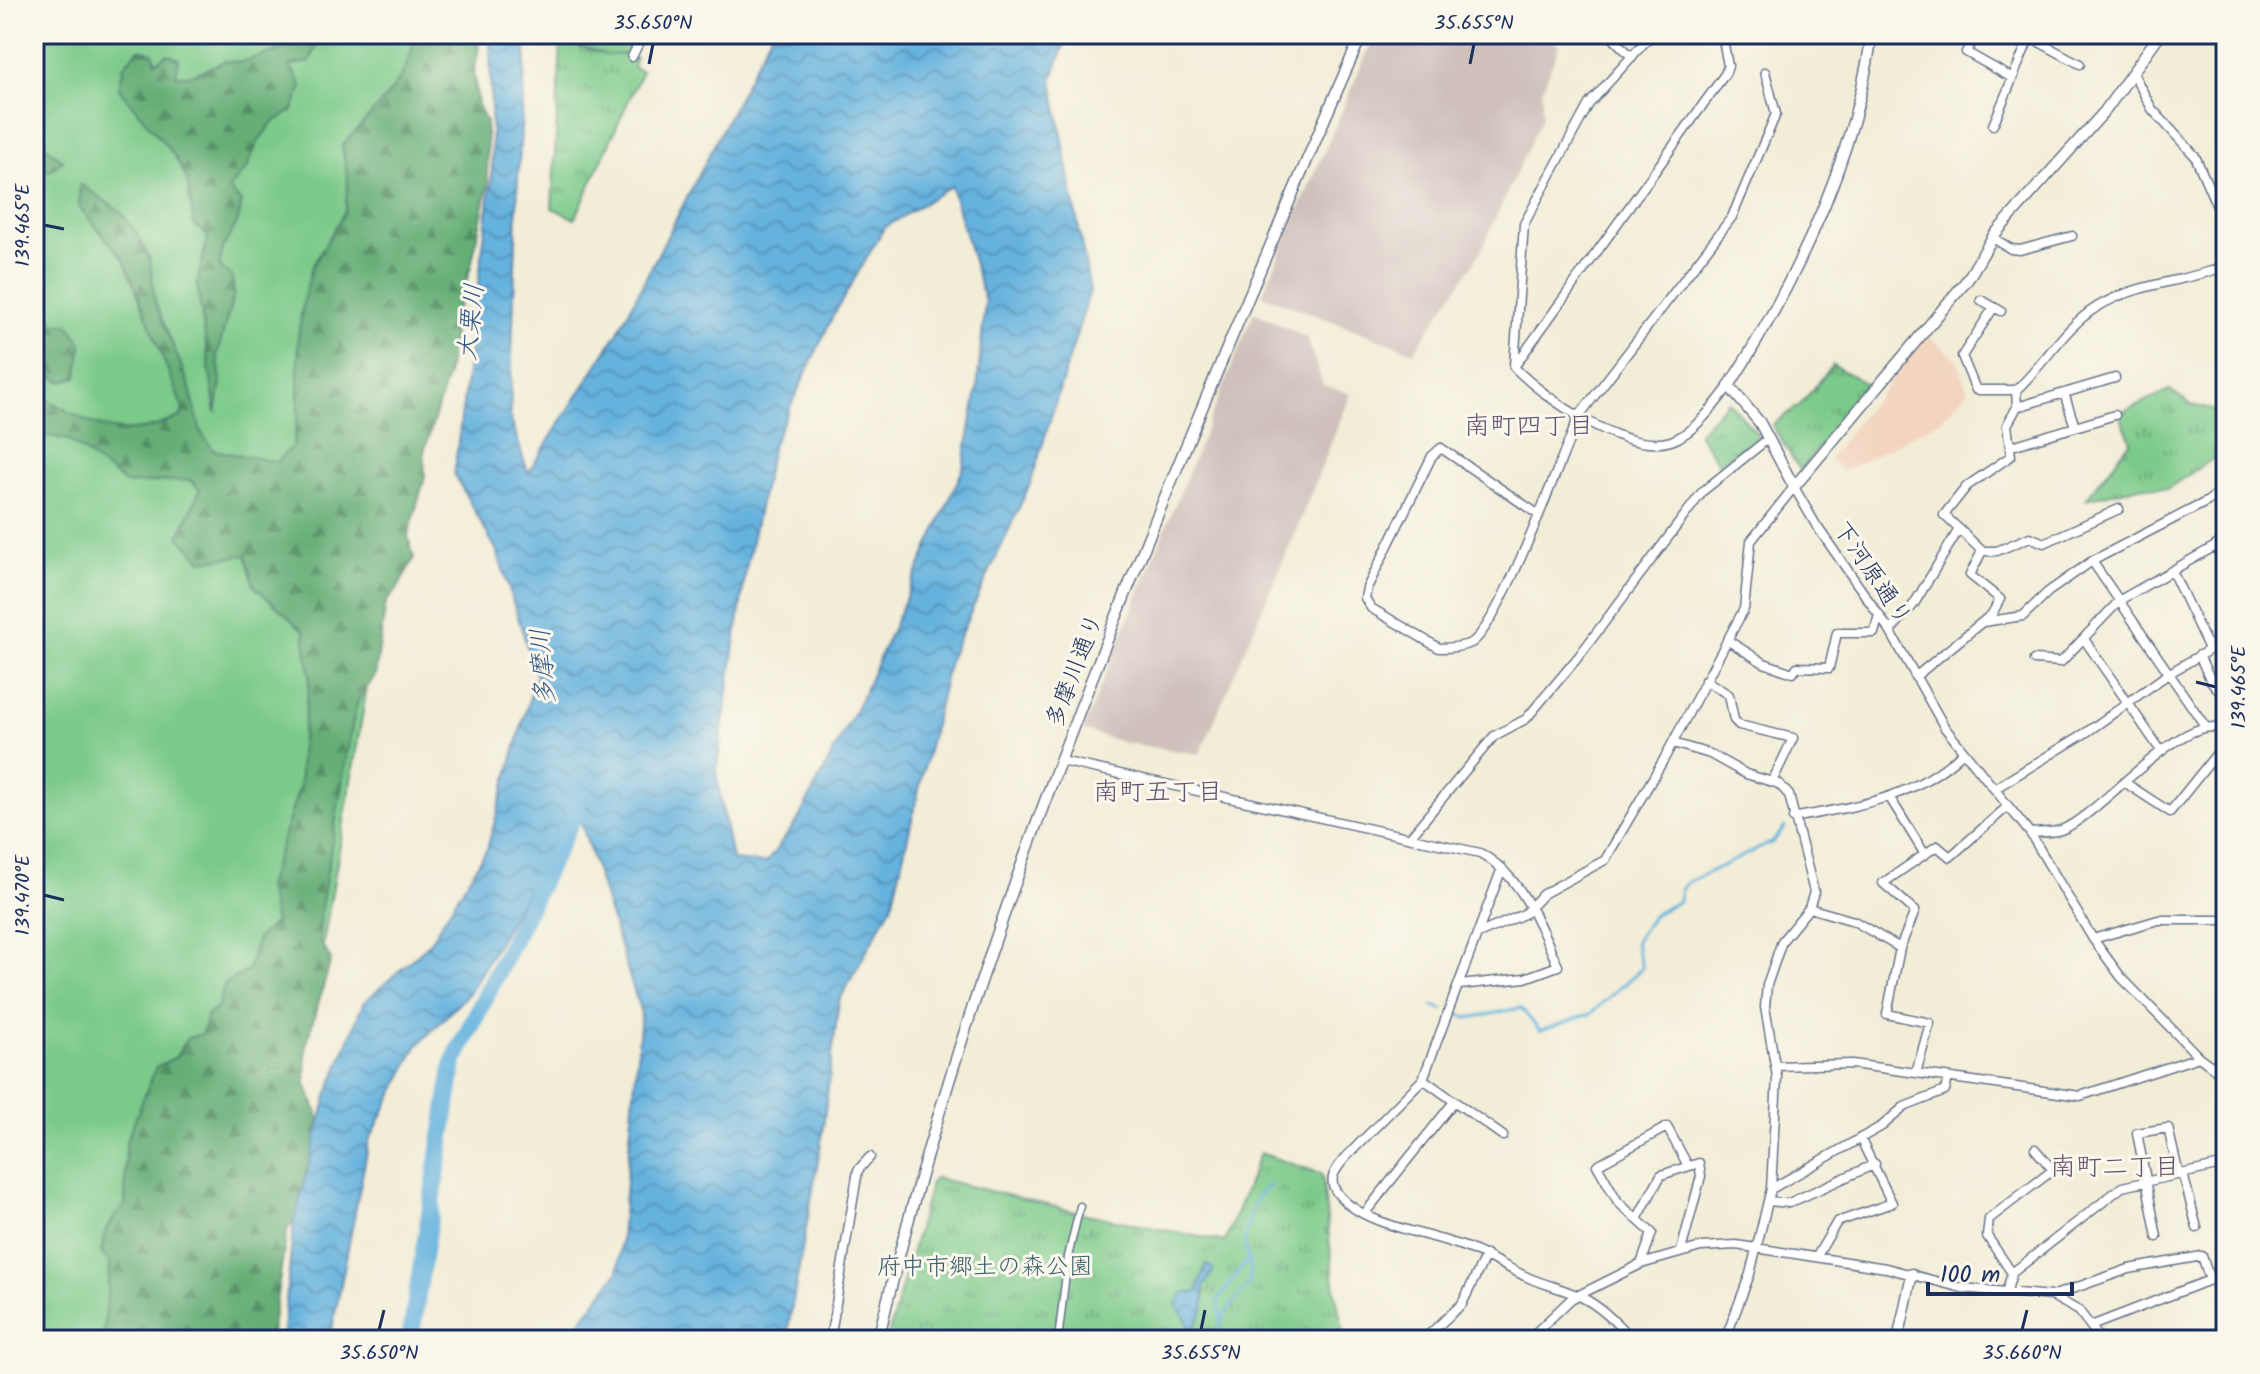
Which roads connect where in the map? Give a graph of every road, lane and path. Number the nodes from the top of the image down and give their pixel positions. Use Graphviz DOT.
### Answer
graph roads {
  1 [pos="643,34"];
  2 [pos="1362,34"];
  3 [pos="1609,34"];
  4 [pos="1652,34"];
  5 [pos="1722,34"];
  6 [pos="1872,34"];
  7 [pos="1976,34"];
  8 [pos="2160,34"];
  9 [pos="2028,35"];
  10 [pos="632,57"];
  11 [pos="1632,57"];
  12 [pos="2080,64"];
  13 [pos="1765,72"];
  14 [pos="2133,73"];
  15 [pos="2012,78"];
  16 [pos="1993,125"];
  17 [pos="2061,227"];
  18 [pos="2226,227"];
  19 [pos="1993,238"];
  20 [pos="2226,266"];
  21 [pos="1981,300"];
  22 [pos="1514,367"];
  23 [pos="2115,378"];
  24 [pos="1729,386"];
  25 [pos="2016,390"];
  26 [pos="2064,393"];
  27 [pos="2017,407"];
  28 [pos="2115,415"];
  29 [pos="1579,416"];
  30 [pos="2075,427"];
  31 [pos="1769,438"];
  32 [pos="2012,446"];
  33 [pos="1794,487"];
  34 [pos="2226,487"];
  35 [pos="2119,509"];
  36 [pos="1539,515"];
  37 [pos="1959,529"];
  38 [pos="2226,540"];
  39 [pos="2216,545"];
  40 [pos="1982,551"];
  41 [pos="2092,561"];
  42 [pos="2226,566"];
  43 [pos="2172,571"];
  44 [pos="2120,600"];
  45 [pos="1879,615"];
  46 [pos="1983,622"];
  47 [pos="1890,631"];
  48 [pos="2084,639"];
  49 [pos="1727,640"];
  50 [pos="2226,640"];
  51 [pos="2209,649"];
  52 [pos="2199,655"];
  53 [pos="2034,660"];
  54 [pos="2168,674"];
  55 [pos="1915,677"];
  56 [pos="1705,680"];
  57 [pos="2226,699"];
  58 [pos="2127,701"];
  59 [pos="2205,726"];
  60 [pos="2226,739"];
  61 [pos="1673,743"];
  62 [pos="2161,751"];
  63 [pos="1962,753"];
  64 [pos="1061,761"];
  65 [pos="1772,782"];
  66 [pos="2124,782"];
  67 [pos="1994,789"];
  68 [pos="1890,798"];
  69 [pos="2007,807"];
  70 [pos="1793,818"];
  71 [pos="2030,833"];
  72 [pos="1410,837"];
  73 [pos="1924,853"];
  74 [pos="1502,868"];
  75 [pos="1529,907"];
  76 [pos="1809,908"];
  77 [pos="2226,920"];
  78 [pos="1478,934"];
  79 [pos="2093,939"];
  80 [pos="1900,948"];
  81 [pos="1460,985"];
  82 [pos="2199,1057"];
  83 [pos="2226,1061"];
  84 [pos="1775,1066"];
  85 [pos="2211,1066"];
  86 [pos="1916,1073"];
  87 [pos="2226,1077"];
  88 [pos="1948,1078"];
  89 [pos="1423,1079"];
  90 [pos="1453,1103"];
  91 [pos="1503,1136"];
  92 [pos="1860,1138"];
  93 [pos="2035,1149"];
  94 [pos="870,1157"];
  95 [pos="1687,1164"];
  96 [pos="1875,1164"];
  97 [pos="2226,1164"];
  98 [pos="2181,1174"];
  99 [pos="2145,1182"];
  100 [pos="1771,1189"];
  101 [pos="1769,1201"];
  102 [pos="1080,1206"];
  103 [pos="1365,1213"];
  104 [pos="1637,1219"];
  105 [pos="2197,1228"];
  106 [pos="2157,1237"];
  107 [pos="1757,1247"];
  108 [pos="1681,1251"];
  109 [pos="1486,1255"];
  110 [pos="1817,1256"];
  111 [pos="1641,1264"];
  112 [pos="2012,1273"];
  113 [pos="1912,1274"];
  114 [pos="2007,1290"];
  115 [pos="1579,1296"];
  116 [pos="2052,1296"];
  117 [pos="2091,1326"];
  118 [pos="830,1340"];
  119 [pos="878,1340"];
  120 [pos="1058,1340"];
  121 [pos="1423,1340"];
  122 [pos="1528,1340"];
  123 [pos="1633,1340"];
  124 [pos="1725,1340"];
  125 [pos="1898,1340"];
  126 [pos="2101,1340"];
  1 -- 10 [label="street"];
  2 -- 64 [label="street, 多摩川通り"];
  3 -- 11 [label="street"];
  4 -- 11 [label="street"];
  5 -- 22 [label="street"];
  6 -- 24 [label="street"];
  7 -- 15 [label="street"];
  8 -- 14 [label="street"];
  9 -- 12 [label="street"];
  9 -- 15 [label="street"];
  11 -- 22 [label="street"];
  13 -- 29 [label="street"];
  14 -- 18 [label="street"];
  14 -- 19 [label="street"];
  15 -- 16 [label="street"];
  17 -- 19 [label="street"];
  19 -- 33 [label="street"];
  20 -- 25 [label="street"];
  21 -- 25 [label="street"];
  22 -- 29 [label="street"];
  23 -- 26 [label="street"];
  24 -- 29 [label="street"];
  24 -- 31 [label="street, 下河原通り"];
  25 -- 27 [label="street"];
  26 -- 27 [label="street"];
  26 -- 30 [label="street"];
  27 -- 32 [label="street"];
  28 -- 30 [label="street"];
  29 -- 36 [label="street"];
  30 -- 32 [label="street"];
  31 -- 33 [label="street, 下河原通り"];
  31 -- 72 [label="street"];
  32 -- 37 [label="street"];
  33 -- 45 [label="street, 下河原通り"];
  33 -- 49 [label="street"];
  34 -- 41 [label="street"];
  35 -- 40 [label="street"];
  36 -- 36 [label="street"];
  37 -- 40 [label="street"];
  37 -- 47 [label="street"];
  38 -- 39 [label="street"];
  39 -- 42 [label="street"];
  39 -- 43 [label="street"];
  40 -- 46 [label="street"];
  41 -- 44 [label="street"];
  41 -- 46 [label="street"];
  43 -- 44 [label="street"];
  43 -- 51 [label="street"];
  44 -- 48 [label="street"];
  44 -- 54 [label="street"];
  45 -- 47 [label="street, 下河原通り"];
  45 -- 49 [label="street"];
  46 -- 55 [label="street"];
  47 -- 55 [label="street, 下河原通り"];
  48 -- 53 [label="street"];
  48 -- 58 [label="street"];
  49 -- 56 [label="street"];
  50 -- 51 [label="street"];
  51 -- 52 [label="street"];
  52 -- 54 [label="street"];
  52 -- 57 [label="street"];
  54 -- 58 [label="street"];
  54 -- 59 [label="street"];
  55 -- 63 [label="street, 下河原通り"];
  56 -- 61 [label="street"];
  56 -- 65 [label="street"];
  58 -- 62 [label="street"];
  58 -- 67 [label="street"];
  59 -- 60 [label="street"];
  59 -- 62 [label="street"];
  60 -- 66 [label="street"];
  61 -- 65 [label="street"];
  61 -- 75 [label="street"];
  62 -- 66 [label="street"];
  63 -- 67 [label="street, 下河原通り"];
  63 -- 68 [label="street"];
  64 -- 72 [label="street"];
  64 -- 119 [label="street, 多摩川通り"];
  65 -- 70 [label="street"];
  66 -- 71 [label="street"];
  67 -- 69 [label="street, 下河原通り"];
  68 -- 70 [label="street"];
  68 -- 73 [label="street"];
  69 -- 71 [label="street, 下河原通り"];
  69 -- 73 [label="street"];
  70 -- 76 [label="street"];
  71 -- 79 [label="street, 下河原通り"];
  72 -- 74 [label="street"];
  73 -- 80 [label="street"];
  74 -- 75 [label="street"];
  74 -- 78 [label="street"];
  75 -- 78 [label="street"];
  75 -- 81 [label="street"];
  76 -- 80 [label="street"];
  76 -- 84 [label="street"];
  77 -- 79 [label="street"];
  78 -- 81 [label="street"];
  79 -- 82 [label="street, 下河原通り"];
  80 -- 86 [label="street"];
  81 -- 89 [label="street"];
  82 -- 85 [label="street, 下河原通り"];
  82 -- 88 [label="street"];
  83 -- 85 [label="street"];
  84 -- 86 [label="street"];
  84 -- 100 [label="street"];
  85 -- 87 [label="street, 下河原通り"];
  86 -- 88 [label="street"];
  88 -- 92 [label="street"];
  89 -- 90 [label="street"];
  89 -- 103 [label="street"];
  90 -- 91 [label="street"];
  90 -- 103 [label="street"];
  92 -- 96 [label="street"];
  92 -- 100 [label="street"];
  93 -- 112 [label="street"];
  94 -- 118 [label="street"];
  95 -- 104 [label="street"];
  95 -- 104 [label="street"];
  95 -- 108 [label="street"];
  96 -- 101 [label="street"];
  96 -- 110 [label="street"];
  97 -- 98 [label="street"];
  98 -- 99 [label="street"];
  98 -- 99 [label="street"];
  98 -- 105 [label="street"];
  99 -- 106 [label="street"];
  99 -- 112 [label="street"];
  100 -- 101 [label="street"];
  101 -- 107 [label="street"];
  102 -- 120 [label="street"];
  103 -- 109 [label="street"];
  104 -- 111 [label="street"];
  107 -- 108 [label="street"];
  107 -- 110 [label="street"];
  107 -- 124 [label="street"];
  108 -- 111 [label="street"];
  109 -- 115 [label="street"];
  109 -- 121 [label="street"];
  110 -- 113 [label="street"];
  111 -- 115 [label="street"];
  112 -- 114 [label="street"];
  113 -- 114 [label="street"];
  113 -- 125 [label="street"];
  114 -- 116 [label="street"];
  115 -- 122 [label="street"];
  115 -- 123 [label="street"];
  116 -- 117 [label="street"];
  116 -- 117 [label="street"];
  117 -- 126 [label="street"];
}
